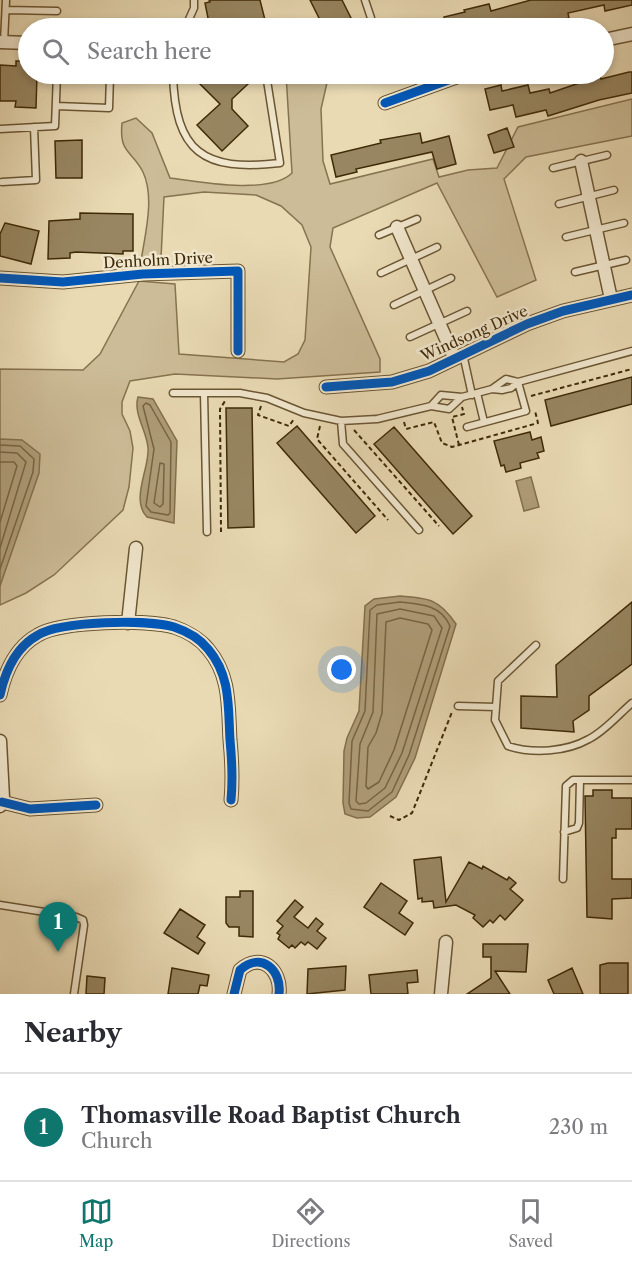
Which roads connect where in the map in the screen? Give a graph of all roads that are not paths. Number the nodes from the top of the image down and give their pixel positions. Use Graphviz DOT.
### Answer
graph roads {
  1 [pos="6,0"];
  2 [pos="194,0"];
  3 [pos="364,0"];
  4 [pos="6,10"];
  5 [pos="57,11"];
  6 [pos="190,18"];
  7 [pos="371,18"];
  8 [pos="632,34"];
  9 [pos="614,38"];
  10 [pos="2,42"];
  11 [pos="18,43"];
  12 [pos="57,84"];
  13 [pos="110,84"];
  14 [pos="174,84"];
  15 [pos="268,84"];
  16 [pos="438,84"];
  17 [pos="386,103"];
  18 [pos="56,106"];
  19 [pos="34,128"];
  20 [pos="0,129"];
  21 [pos="607,155"];
  22 [pos="581,161"];
  23 [pos="553,168"];
  24 [pos="2,182"];
  25 [pos="615,190"];
  26 [pos="589,196"];
  27 [pos="559,204"];
  28 [pos="417,219"];
  29 [pos="624,223"];
  30 [pos="397,227"];
  31 [pos="596,230"];
  32 [pos="379,235"];
  33 [pos="566,237"];
  34 [pos="437,248"];
  35 [pos="411,259"];
  36 [pos="626,260"];
  37 [pos="604,265"];
  38 [pos="575,272"];
  39 [pos="381,273"];
  40 [pos="0,278"];
  41 [pos="451,278"];
  42 [pos="425,291"];
  43 [pos="632,295"];
  44 [pos="611,299"];
  45 [pos="394,305"];
  46 [pos="467,311"];
  47 [pos="439,324"];
  48 [pos="410,337"];
  49 [pos="238,351"];
  50 [pos="632,351"];
  51 [pos="458,355"];
  52 [pos="518,382"];
  53 [pos="326,387"];
  54 [pos="173,393"];
  55 [pos="204,393"];
  56 [pos="474,394"];
  57 [pos="462,397"];
  58 [pos="431,406"];
  59 [pos="341,421"];
  60 [pos="484,422"];
  61 [pos="467,427"];
  62 [pos="419,530"];
  63 [pos="207,532"];
  64 [pos="136,548"];
  65 [pos="128,623"];
  66 [pos="536,645"];
  67 [pos="0,695"];
  68 [pos="632,703"];
  69 [pos="458,706"];
  70 [pos="496,707"];
  71 [pos="0,741"];
  72 [pos="580,780"];
  73 [pos="632,780"];
  74 [pos="231,800"];
  75 [pos="1,804"];
  76 [pos="96,805"];
  77 [pos="564,832"];
  78 [pos="563,879"];
  79 [pos="0,905"];
  80 [pos="446,942"];
  81 [pos="74,994"];
  82 [pos="234,994"];
  83 [pos="279,994"];
  84 [pos="441,994"];
  1 -- 4 [label="lane"];
  2 -- 6 [label="lane"];
  3 -- 7 [label="lane"];
  4 -- 5 [label="lane"];
  4 -- 10 [label="lane"];
  8 -- 9 [label="street"];
  10 -- 11 [label="street"];
  12 -- 18 [label="lane"];
  13 -- 18 [label="lane"];
  14 -- 15 [label="lane"];
  16 -- 17 [label="street"];
  18 -- 19 [label="lane"];
  19 -- 20 [label="lane"];
  19 -- 24 [label="lane"];
  21 -- 22 [label="lane"];
  22 -- 23 [label="lane"];
  22 -- 26 [label="street"];
  25 -- 26 [label="lane"];
  26 -- 27 [label="lane"];
  26 -- 31 [label="street"];
  28 -- 30 [label="lane"];
  29 -- 31 [label="lane"];
  30 -- 32 [label="lane"];
  30 -- 35 [label="street"];
  31 -- 33 [label="lane"];
  31 -- 37 [label="street"];
  34 -- 35 [label="lane"];
  35 -- 39 [label="lane"];
  35 -- 42 [label="street"];
  36 -- 37 [label="lane"];
  37 -- 38 [label="lane"];
  37 -- 44 [label="street"];
  40 -- 49 [label="street, Denholm Drive"];
  41 -- 42 [label="lane"];
  42 -- 45 [label="lane"];
  42 -- 47 [label="street"];
  43 -- 44 [label="street, Windsong Drive"];
  44 -- 51 [label="street, Windsong Drive"];
  46 -- 47 [label="lane"];
  47 -- 48 [label="lane"];
  47 -- 51 [label="street"];
  50 -- 52 [label="lane"];
  51 -- 53 [label="street, Windsong Drive"];
  51 -- 56 [label="lane"];
  52 -- 56 [label="lane"];
  52 -- 60 [label="lane"];
  54 -- 55 [label="lane"];
  55 -- 59 [label="lane"];
  55 -- 63 [label="lane"];
  56 -- 57 [label="lane"];
  56 -- 60 [label="lane"];
  57 -- 58 [label="lane"];
  57 -- 58 [label="lane"];
  58 -- 59 [label="lane"];
  59 -- 62 [label="lane"];
  60 -- 61 [label="lane"];
  64 -- 65 [label="street"];
  65 -- 67 [label="street"];
  65 -- 74 [label="street"];
  66 -- 70 [label="lane"];
  68 -- 70 [label="lane"];
  69 -- 70 [label="lane"];
  71 -- 75 [label="street"];
  72 -- 73 [label="lane"];
  72 -- 77 [label="lane"];
  72 -- 77 [label="lane"];
  75 -- 76 [label="street"];
  77 -- 78 [label="lane"];
  79 -- 81 [label="lane"];
  80 -- 84 [label="street"];
  82 -- 83 [label="street"];
}
